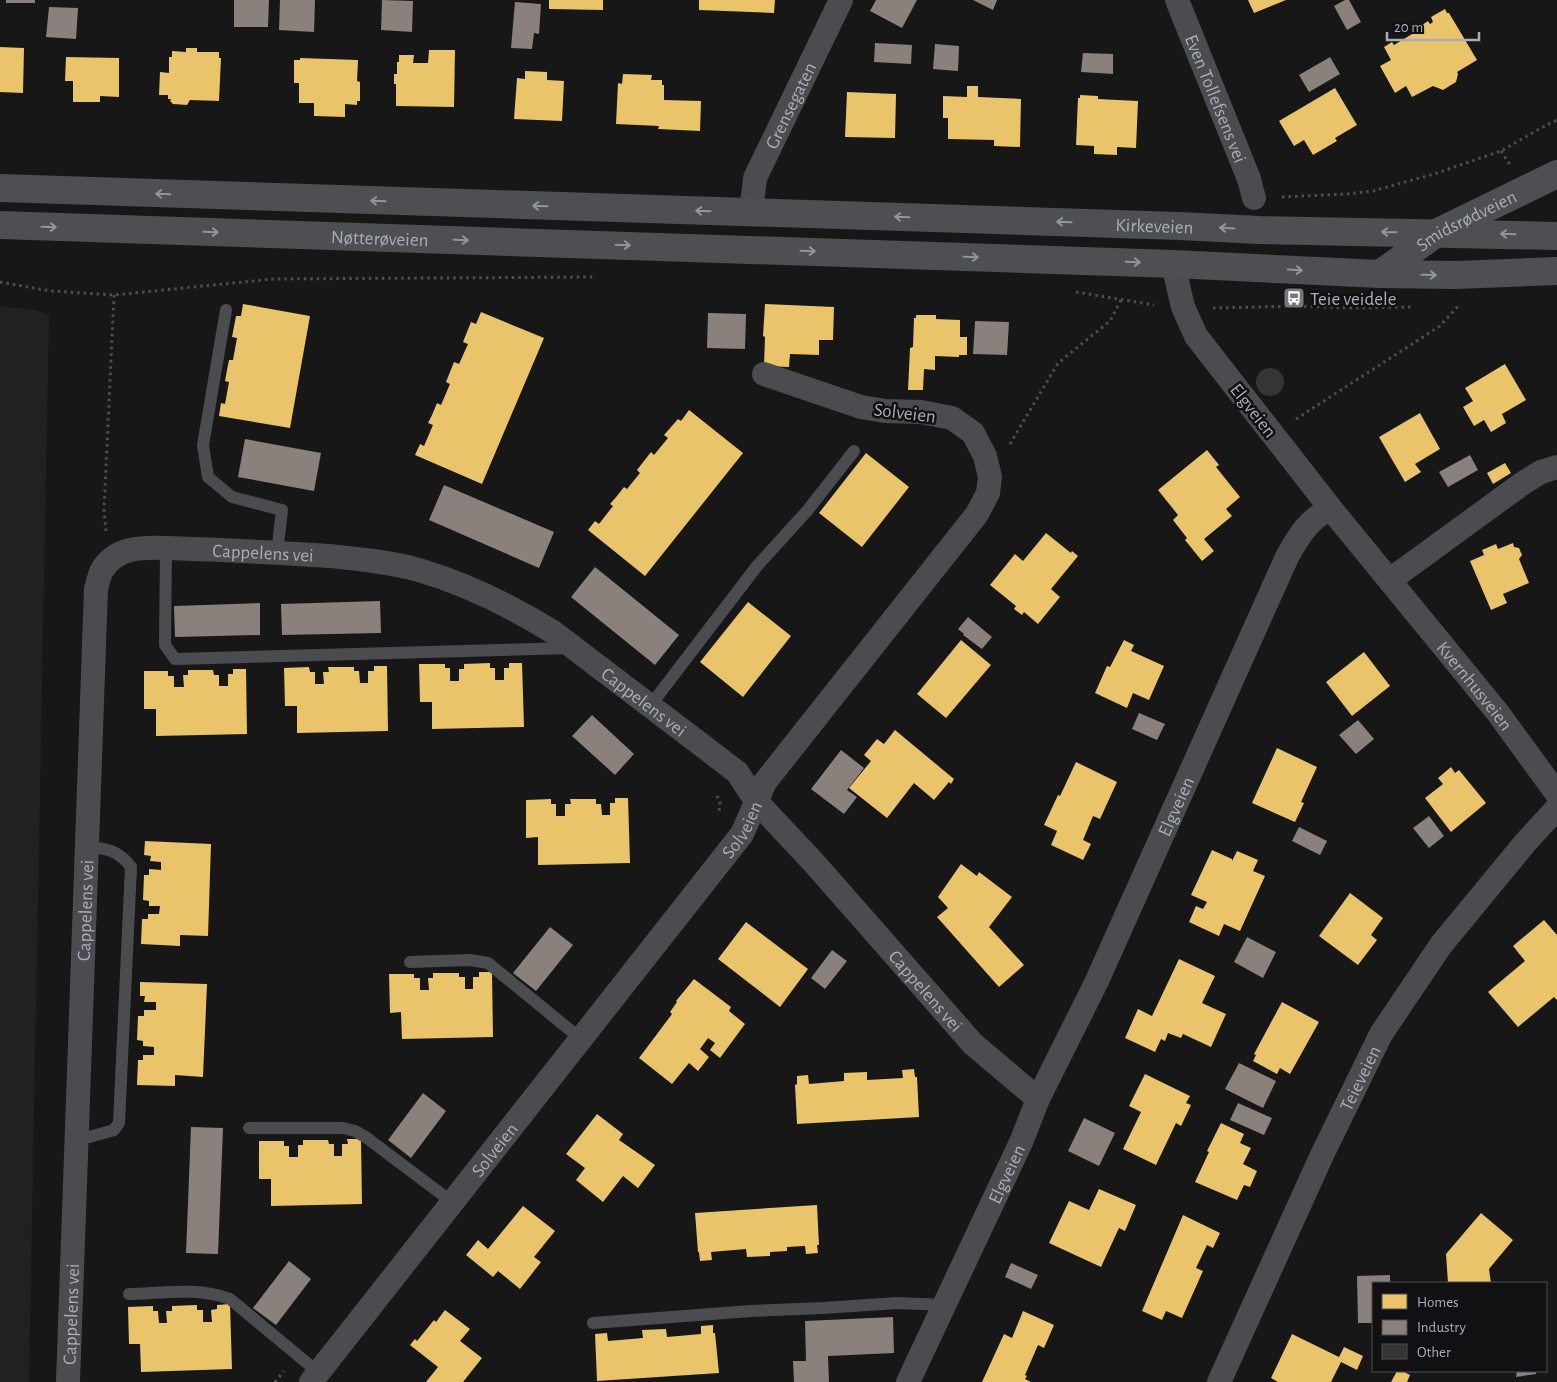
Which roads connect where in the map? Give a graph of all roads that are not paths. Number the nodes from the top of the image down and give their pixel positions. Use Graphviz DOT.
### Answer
graph roads {
  1 [pos="841,0"];
  2 [pos="1177,0"];
  3 [pos="1557,174"];
  4 [pos="0,188"];
  5 [pos="1254,198"];
  6 [pos="751,213"];
  7 [pos="0,225"];
  8 [pos="1438,232"];
  9 [pos="1557,236"];
  10 [pos="760,250"];
  11 [pos="1173,264"];
  12 [pos="1557,271"];
  13 [pos="1380,274"];
  14 [pos="226,310"];
  15 [pos="764,374"];
  16 [pos="854,451"];
  17 [pos="1557,467"];
  18 [pos="1331,509"];
  19 [pos="166,548"];
  20 [pos="277,553"];
  21 [pos="1390,580"];
  22 [pos="574,648"];
  23 [pos="650,706"];
  24 [pos="1557,794"];
  25 [pos="756,800"];
  26 [pos="1557,808"];
  27 [pos="87,846"];
  28 [pos="410,962"];
  29 [pos="581,1039"];
  30 [pos="1038,1099"];
  31 [pos="249,1128"];
  32 [pos="75,1140"];
  33 [pos="452,1202"];
  34 [pos="129,1294"];
  35 [pos="945,1305"];
  36 [pos="594,1323"];
  37 [pos="315,1377"];
  38 [pos="68,1382"];
  39 [pos="908,1382"];
  40 [pos="1219,1382"];
  1 -- 6 [label="street, Grensegaten"];
  2 -- 5 [label="street, Even Tollefsens vei"];
  3 -- 8 [label="main road, Smidsrødveien"];
  6 -- 4 [label="main road, Nøtterøveien, one-way"];
  8 -- 6 [label="main road, Kirkeveien, one-way"];
  7 -- 10 [label="main road, Nøtterøveien, one-way"];
  9 -- 8 [label="main road, Kirkeveien, one-way"];
  8 -- 13 [label="main road, Smidsrødveien"];
  10 -- 11 [label="main road, Kirkeveien, one-way"];
  11 -- 13 [label="main road, Kirkeveien, one-way"];
  11 -- 18 [label="street, Elgveien"];
  13 -- 12 [label="main road, Kirkeveien, one-way"];
  14 -- 20 [label="lane"];
  15 -- 25 [label="street, Solveien"];
  16 -- 23 [label="lane"];
  17 -- 21 [label="street"];
  18 -- 21 [label="street, Kvernhusveien"];
  18 -- 30 [label="street, Elgveien"];
  19 -- 20 [label="street, Cappelens vei"];
  19 -- 22 [label="lane"];
  19 -- 27 [label="street, Cappelens vei"];
  20 -- 22 [label="street, Cappelens vei"];
  21 -- 24 [label="street, Kvernhusveien"];
  22 -- 23 [label="street, Cappelens vei"];
  23 -- 25 [label="street, Cappelens vei"];
  25 -- 29 [label="street, Solveien"];
  25 -- 30 [label="street, Cappelens vei"];
  26 -- 40 [label="street, Teieveien"];
  27 -- 32 [label="street, Cappelens vei"];
  27 -- 32 [label="lane"];
  28 -- 29 [label="lane"];
  29 -- 33 [label="street, Solveien"];
  30 -- 35 [label="street, Elgveien"];
  31 -- 33 [label="lane"];
  32 -- 38 [label="street, Cappelens vei"];
  33 -- 37 [label="street, Solveien"];
  34 -- 37 [label="lane"];
  35 -- 36 [label="lane"];
  35 -- 39 [label="street, Elgveien"];
}
